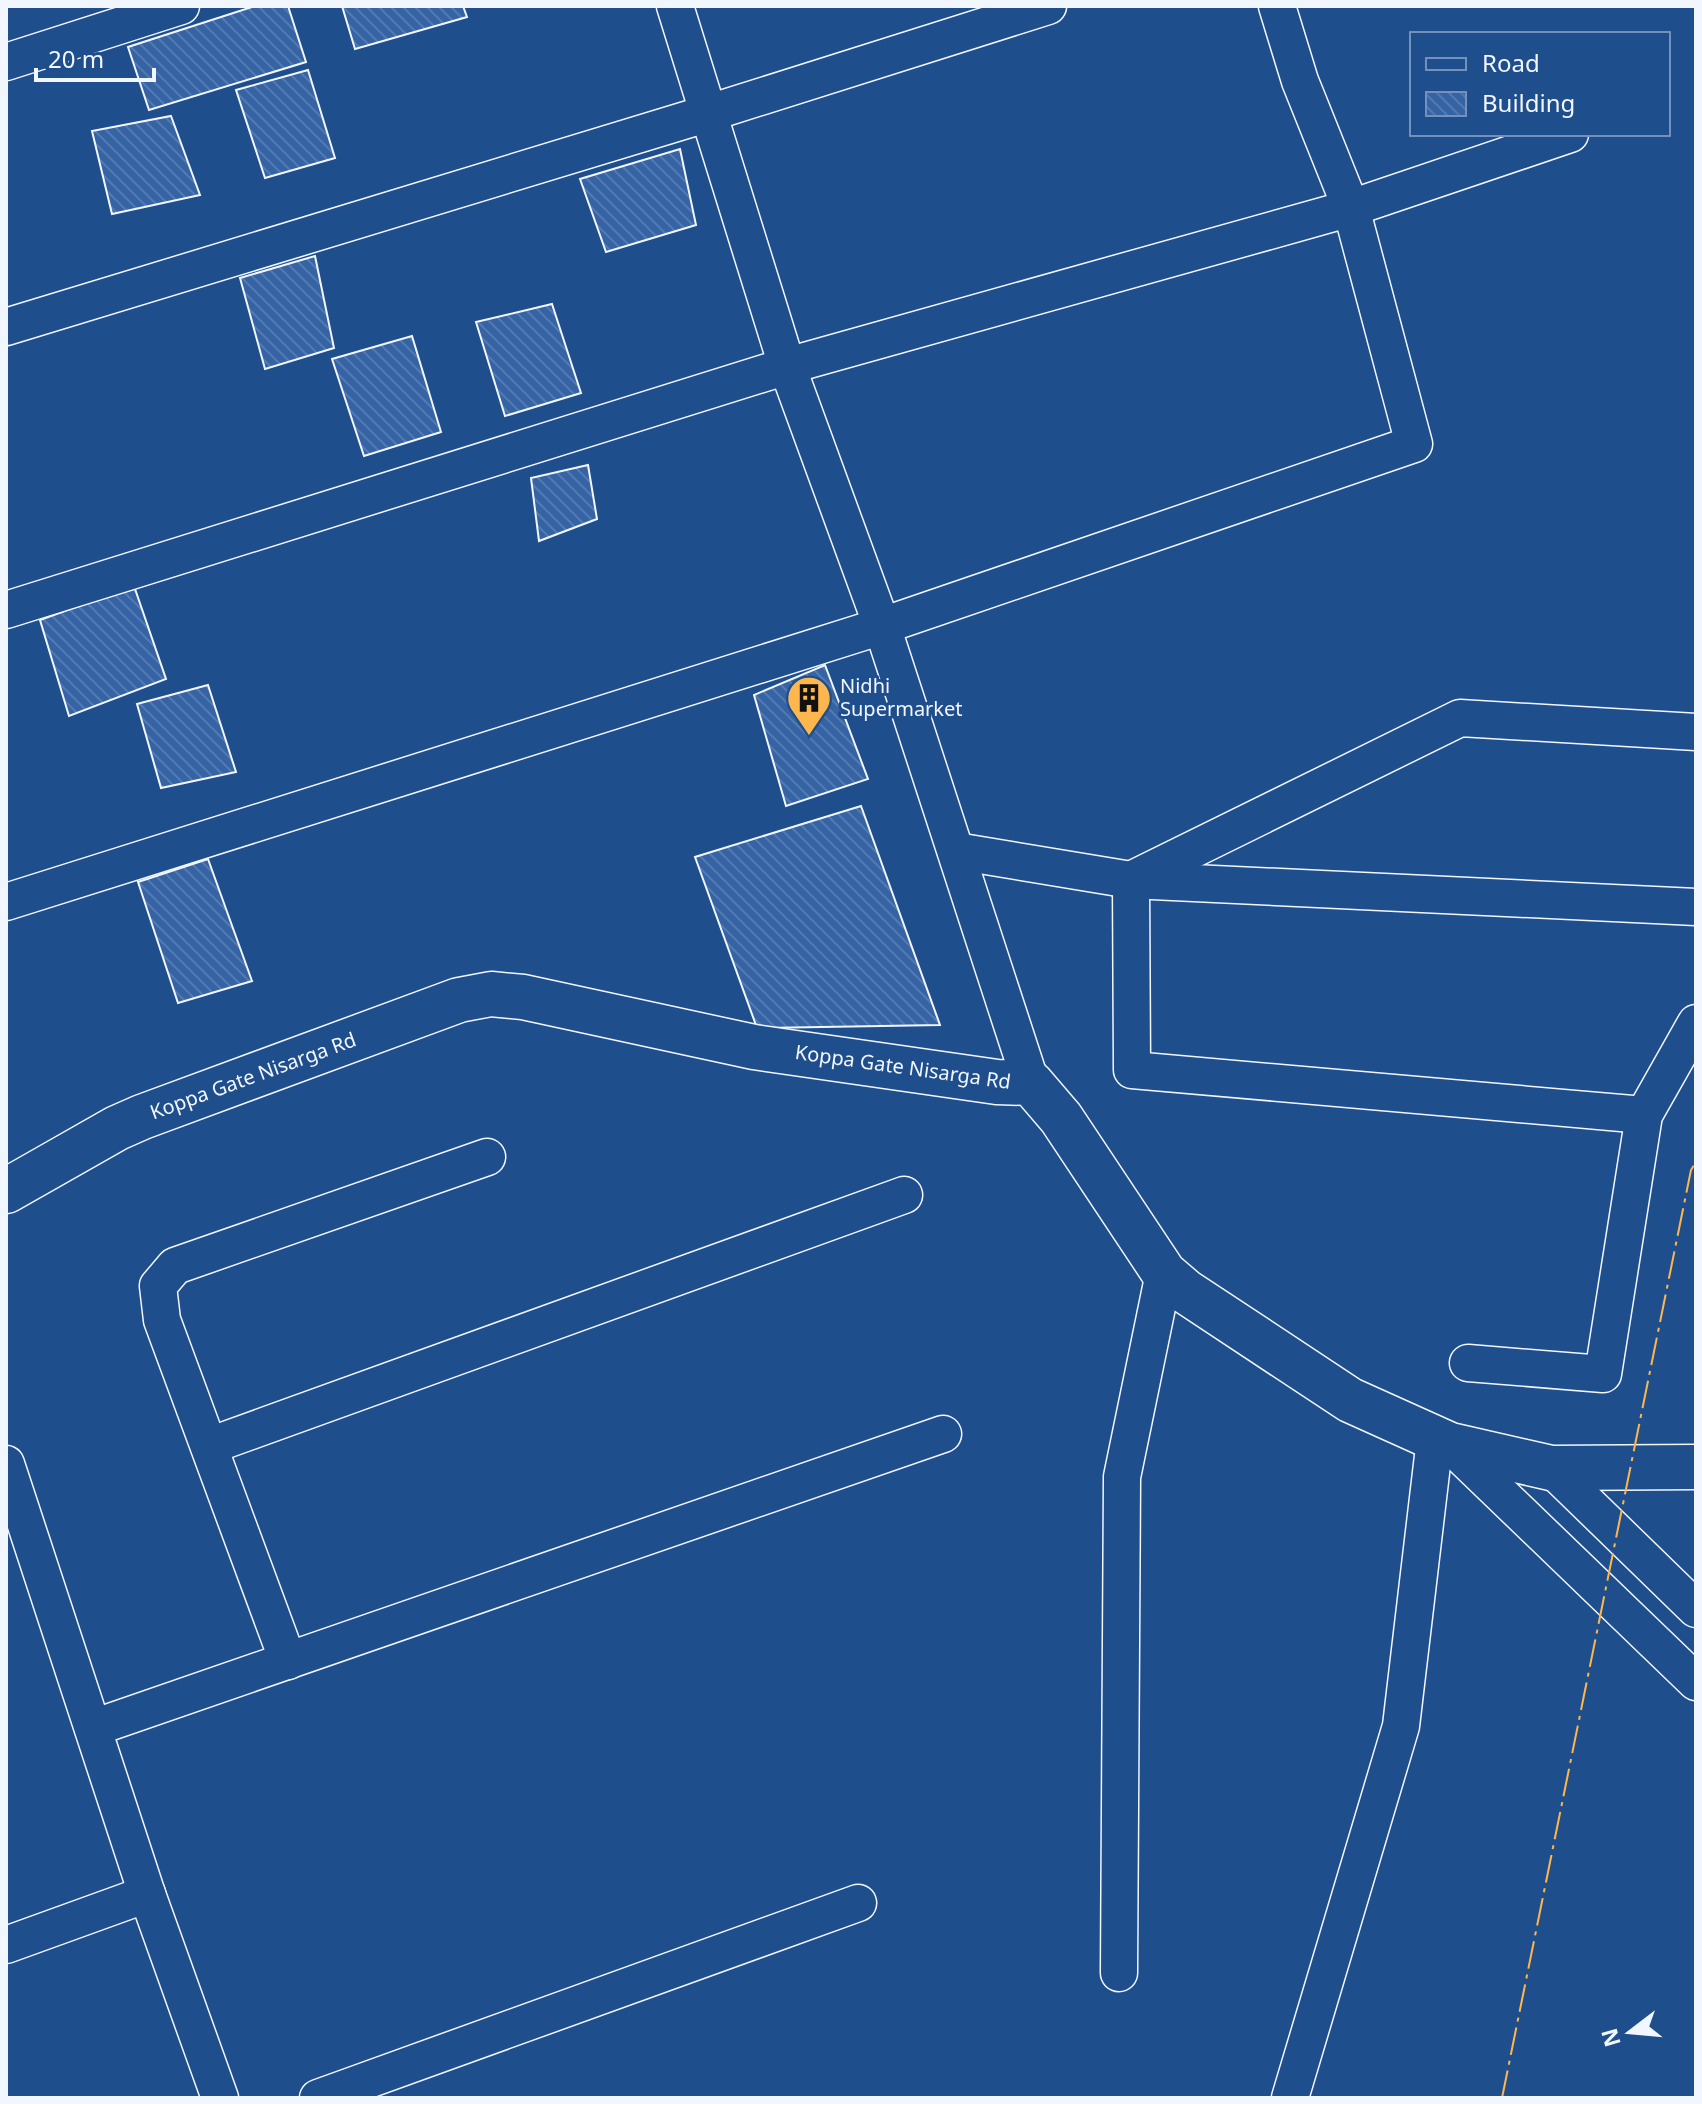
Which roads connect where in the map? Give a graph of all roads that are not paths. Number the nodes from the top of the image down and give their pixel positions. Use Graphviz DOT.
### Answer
graph roads {
  1 [pos="675,6"];
  2 [pos="1048,6"];
  3 [pos="1277,6"];
  4 [pos="167,8"];
  5 [pos="6,62"];
  6 [pos="709,113"];
  7 [pos="1564,136"];
  8 [pos="1351,208"];
  9 [pos="6,327"];
  10 [pos="787,366"];
  11 [pos="6,610"];
  12 [pos="882,626"];
  13 [pos="1696,732"];
  14 [pos="956,851"];
  15 [pos="1131,880"];
  16 [pos="6,902"];
  17 [pos="1696,907"];
  18 [pos="1696,1023"];
  19 [pos="1031,1083"];
  20 [pos="1644,1115"];
  21 [pos="487,1157"];
  22 [pos="6,1191"];
  23 [pos="904,1195"];
  24 [pos="1164,1273"];
  25 [pos="1468,1363"];
  26 [pos="943,1434"];
  27 [pos="1442,1442"];
  28 [pos="209,1446"];
  29 [pos="6,1464"];
  30 [pos="1696,1467"];
  31 [pos="1551,1468"];
  32 [pos="1696,1609"];
  33 [pos="288,1661"];
  34 [pos="1696,1682"];
  35 [pos="93,1728"];
  36 [pos="147,1894"];
  37 [pos="858,1903"];
  38 [pos="6,1945"];
  39 [pos="1119,1973"];
  40 [pos="220,2098"];
  41 [pos="318,2098"];
  42 [pos="1290,2098"];
  1 -- 6 [label="street"];
  2 -- 6 [label="street"];
  3 -- 8 [label="street"];
  4 -- 5 [label="street"];
  6 -- 9 [label="street"];
  6 -- 10 [label="street"];
  7 -- 8 [label="street"];
  8 -- 10 [label="street"];
  8 -- 12 [label="street"];
  10 -- 11 [label="street"];
  10 -- 12 [label="street"];
  12 -- 14 [label="street"];
  12 -- 16 [label="street"];
  13 -- 15 [label="street"];
  14 -- 15 [label="street"];
  14 -- 19 [label="street"];
  15 -- 17 [label="street"];
  15 -- 20 [label="street"];
  18 -- 20 [label="street"];
  19 -- 22 [label="street, Koppa Gate Nisarga Rd"];
  19 -- 24 [label="street, Koppa Gate Nisarga Rd"];
  20 -- 25 [label="street"];
  21 -- 28 [label="street"];
  23 -- 28 [label="street"];
  24 -- 27 [label="street, Koppa Gate Nisarga Rd"];
  24 -- 39 [label="street"];
  26 -- 33 [label="street"];
  27 -- 31 [label="street, Koppa Gate Nisarga Rd"];
  27 -- 34 [label="street"];
  27 -- 42 [label="street"];
  28 -- 33 [label="street"];
  29 -- 35 [label="street"];
  30 -- 31 [label="street, Koppa Gate Nisarga Rd"];
  31 -- 32 [label="street"];
  33 -- 35 [label="street"];
  35 -- 36 [label="street"];
  36 -- 38 [label="street"];
  36 -- 40 [label="street"];
  37 -- 41 [label="street"];
}
